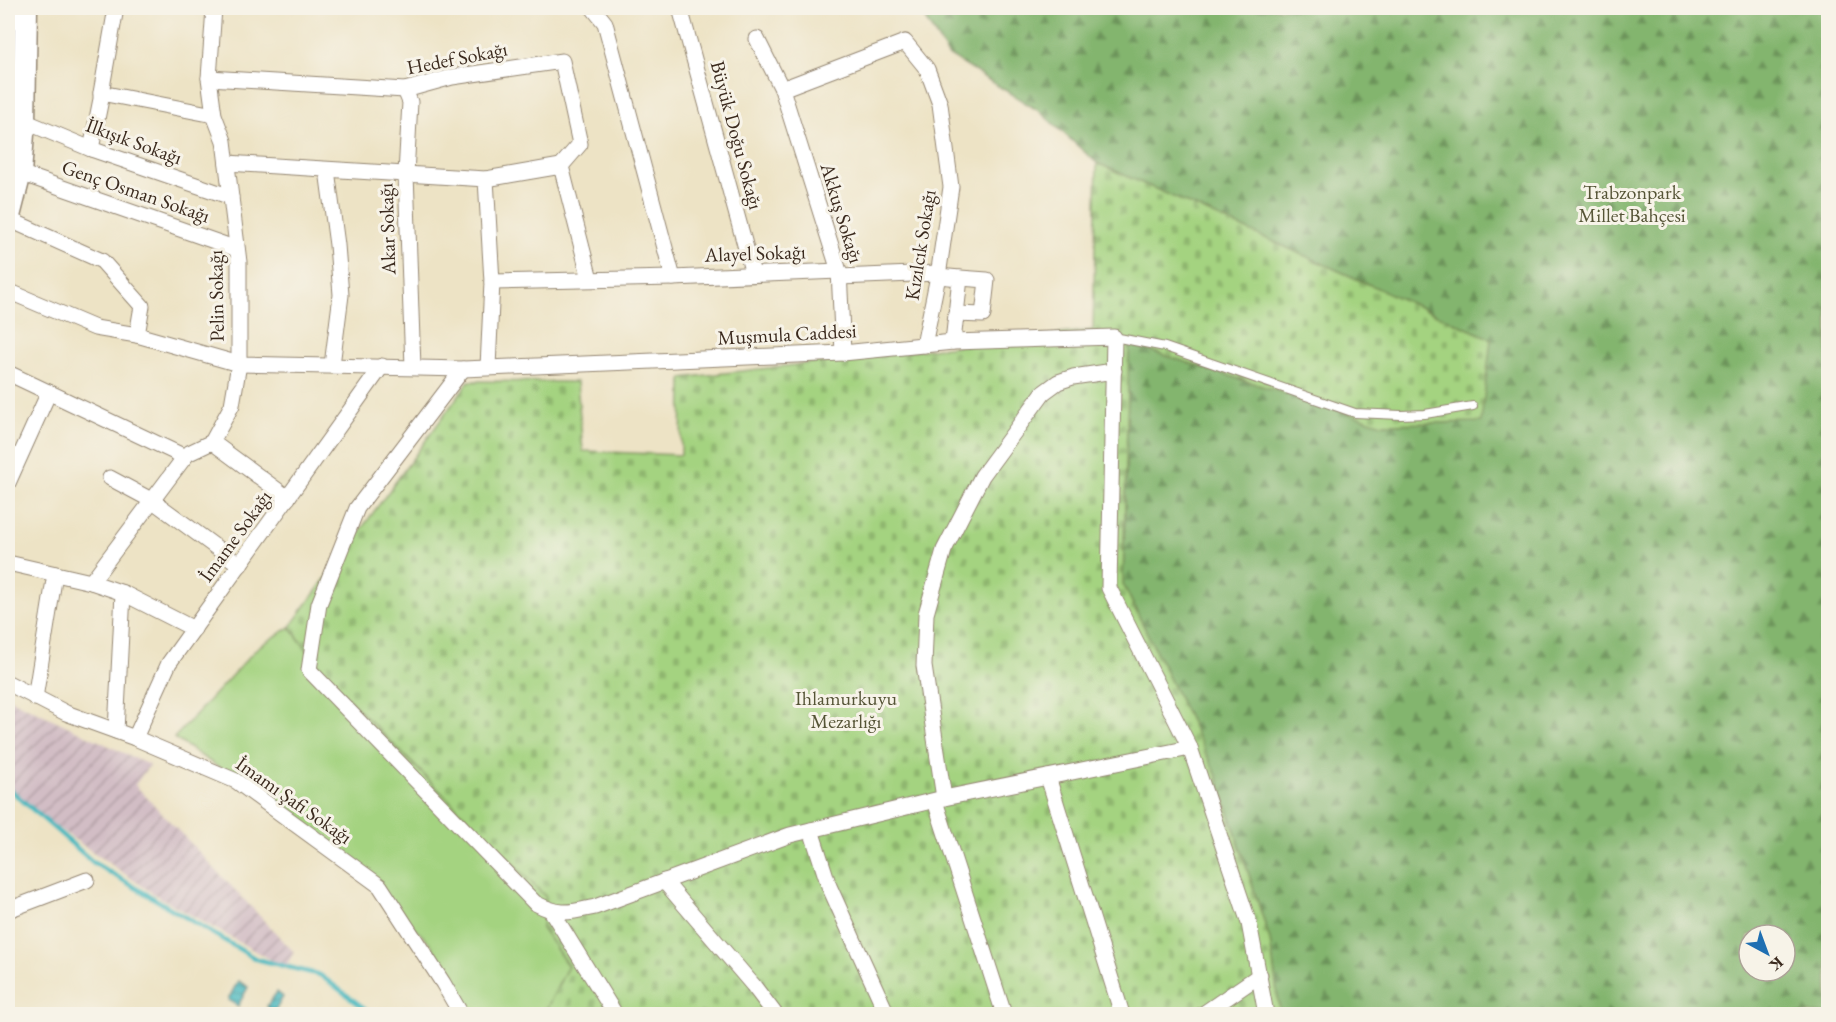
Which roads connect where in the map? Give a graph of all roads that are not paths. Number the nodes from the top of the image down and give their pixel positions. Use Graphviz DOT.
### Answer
graph roads {
  1 [pos="26,8"];
  2 [pos="116,8"];
  3 [pos="214,8"];
  4 [pos="593,8"];
  5 [pos="680,8"];
  6 [pos="758,39"];
  7 [pos="209,78"];
  8 [pos="782,89"];
  9 [pos="405,90"];
  10 [pos="101,93"];
  11 [pos="214,115"];
  12 [pos="24,121"];
  13 [pos="91,149"];
  14 [pos="227,163"];
  15 [pos="561,166"];
  16 [pos="327,170"];
  17 [pos="20,173"];
  18 [pos="406,174"];
  19 [pos="486,179"];
  20 [pos="231,197"];
  21 [pos="8,220"];
  22 [pos="237,249"];
  23 [pos="753,274"];
  24 [pos="839,274"];
  25 [pos="938,275"];
  26 [pos="673,278"];
  27 [pos="960,278"];
  28 [pos="590,279"];
  29 [pos="492,282"];
  30 [pos="8,291"];
  31 [pos="956,314"];
  32 [pos="137,335"];
  33 [pos="1114,337"];
  34 [pos="953,342"];
  35 [pos="924,345"];
  36 [pos="843,353"];
  37 [pos="238,364"];
  38 [pos="332,365"];
  39 [pos="382,366"];
  40 [pos="413,367"];
  41 [pos="488,368"];
  42 [pos="463,369"];
  43 [pos="8,372"];
  44 [pos="1114,372"];
  45 [pos="49,392"];
  46 [pos="1473,406"];
  47 [pos="212,442"];
  48 [pos="185,457"];
  49 [pos="110,478"];
  50 [pos="8,483"];
  51 [pos="288,498"];
  52 [pos="153,501"];
  53 [pos="8,563"];
  54 [pos="240,565"];
  55 [pos="55,574"];
  56 [pos="91,582"];
  57 [pos="123,592"];
  58 [pos="194,629"];
  59 [pos="8,683"];
  60 [pos="35,698"];
  61 [pos="116,731"];
  62 [pos="135,738"];
  63 [pos="1190,748"];
  64 [pos="1048,777"];
  65 [pos="940,799"];
  66 [pos="811,830"];
  67 [pos="87,880"];
  68 [pos="663,881"];
  69 [pos="8,910"];
  70 [pos="552,912"];
  71 [pos="1260,975"];
  72 [pos="461,1014"];
  73 [pos="615,1014"];
  74 [pos="775,1014"];
  75 [pos="887,1014"];
  76 [pos="1004,1014"];
  77 [pos="1122,1014"];
  78 [pos="1203,1014"];
  79 [pos="1266,1014"];
  1 -- 12 [label="street"];
  2 -- 10 [label="street"];
  3 -- 7 [label="street, Pelin Sokağı"];
  4 -- 26 [label="street"];
  5 -- 23 [label="street, Büyük Doğu Sokağı"];
  6 -- 8 [label="street, Akkuş Sokağı"];
  7 -- 9 [label="street, Hedef Sokağı"];
  7 -- 11 [label="street, Pelin Sokağı"];
  8 -- 24 [label="street, Akkuş Sokağı"];
  8 -- 25 [label="street, Kızılcık Sokağı"];
  9 -- 15 [label="street, Hedef Sokağı"];
  9 -- 18 [label="street, Akar Sokağı"];
  10 -- 11 [label="street"];
  10 -- 13 [label="street"];
  11 -- 14 [label="street, Pelin Sokağı"];
  12 -- 13 [label="street, İlkışık Sokağı"];
  12 -- 17 [label="street"];
  13 -- 20 [label="street, İlkışık Sokağı"];
  14 -- 16 [label="street"];
  14 -- 20 [label="street, Pelin Sokağı"];
  15 -- 19 [label="street"];
  15 -- 28 [label="street"];
  16 -- 18 [label="street"];
  16 -- 38 [label="street"];
  17 -- 21 [label="street"];
  17 -- 22 [label="street, Genç Osman Sokağı"];
  18 -- 19 [label="street"];
  18 -- 40 [label="street, Akar Sokağı"];
  19 -- 29 [label="street"];
  20 -- 22 [label="street, Pelin Sokağı"];
  21 -- 32 [label="street"];
  22 -- 37 [label="street, Pelin Sokağı"];
  23 -- 24 [label="street, Alayel Sokağı"];
  23 -- 26 [label="street, Alayel Sokağı"];
  24 -- 25 [label="street, Alayel Sokağı"];
  24 -- 36 [label="street, Akkuş Sokağı"];
  25 -- 27 [label="street, Alayel Sokağı"];
  25 -- 35 [label="street, Kızılcık Sokağı"];
  26 -- 28 [label="street, Alayel Sokağı"];
  27 -- 31 [label="street"];
  27 -- 31 [label="street"];
  28 -- 29 [label="street, Alayel Sokağı"];
  29 -- 41 [label="street"];
  30 -- 32 [label="street"];
  31 -- 34 [label="street"];
  32 -- 37 [label="street"];
  33 -- 34 [label="street, Muşmula Caddesi"];
  33 -- 44 [label="street"];
  33 -- 46 [label="lane"];
  34 -- 35 [label="street, Muşmula Caddesi"];
  35 -- 36 [label="street, Muşmula Caddesi"];
  36 -- 41 [label="street, Muşmula Caddesi"];
  37 -- 38 [label="street, Pelin Sokağı"];
  37 -- 47 [label="street"];
  38 -- 39 [label="street, Pelin Sokağı"];
  39 -- 40 [label="street, Pelin Sokağı"];
  39 -- 51 [label="street, İmame Sokağı"];
  40 -- 42 [label="street, Pelin Sokağı"];
  41 -- 42 [label="street, Muşmula Caddesi"];
  42 -- 70 [label="street"];
  43 -- 45 [label="street"];
  44 -- 63 [label="street"];
  44 -- 65 [label="street"];
  45 -- 48 [label="street"];
  45 -- 50 [label="street"];
  47 -- 48 [label="street"];
  47 -- 51 [label="street"];
  48 -- 52 [label="street"];
  49 -- 52 [label="street"];
  51 -- 54 [label="street, İmame Sokağı"];
  52 -- 54 [label="street"];
  52 -- 56 [label="street"];
  53 -- 55 [label="street"];
  54 -- 58 [label="street, İmame Sokağı"];
  55 -- 56 [label="street"];
  55 -- 60 [label="street"];
  56 -- 57 [label="street"];
  57 -- 58 [label="street"];
  57 -- 61 [label="street"];
  58 -- 62 [label="street, İmame Sokağı"];
  59 -- 60 [label="street, İmamı Şafi Sokağı"];
  60 -- 61 [label="street, İmamı Şafi Sokağı"];
  61 -- 62 [label="street, İmamı Şafi Sokağı"];
  62 -- 72 [label="street, İmamı Şafi Sokağı"];
  63 -- 64 [label="street"];
  63 -- 71 [label="street"];
  64 -- 65 [label="street"];
  64 -- 77 [label="street"];
  65 -- 66 [label="street"];
  65 -- 76 [label="street"];
  66 -- 68 [label="street"];
  66 -- 75 [label="street"];
  67 -- 69 [label="street"];
  68 -- 70 [label="street"];
  68 -- 74 [label="street"];
  70 -- 73 [label="street"];
  71 -- 78 [label="street"];
  71 -- 79 [label="street"];
}
